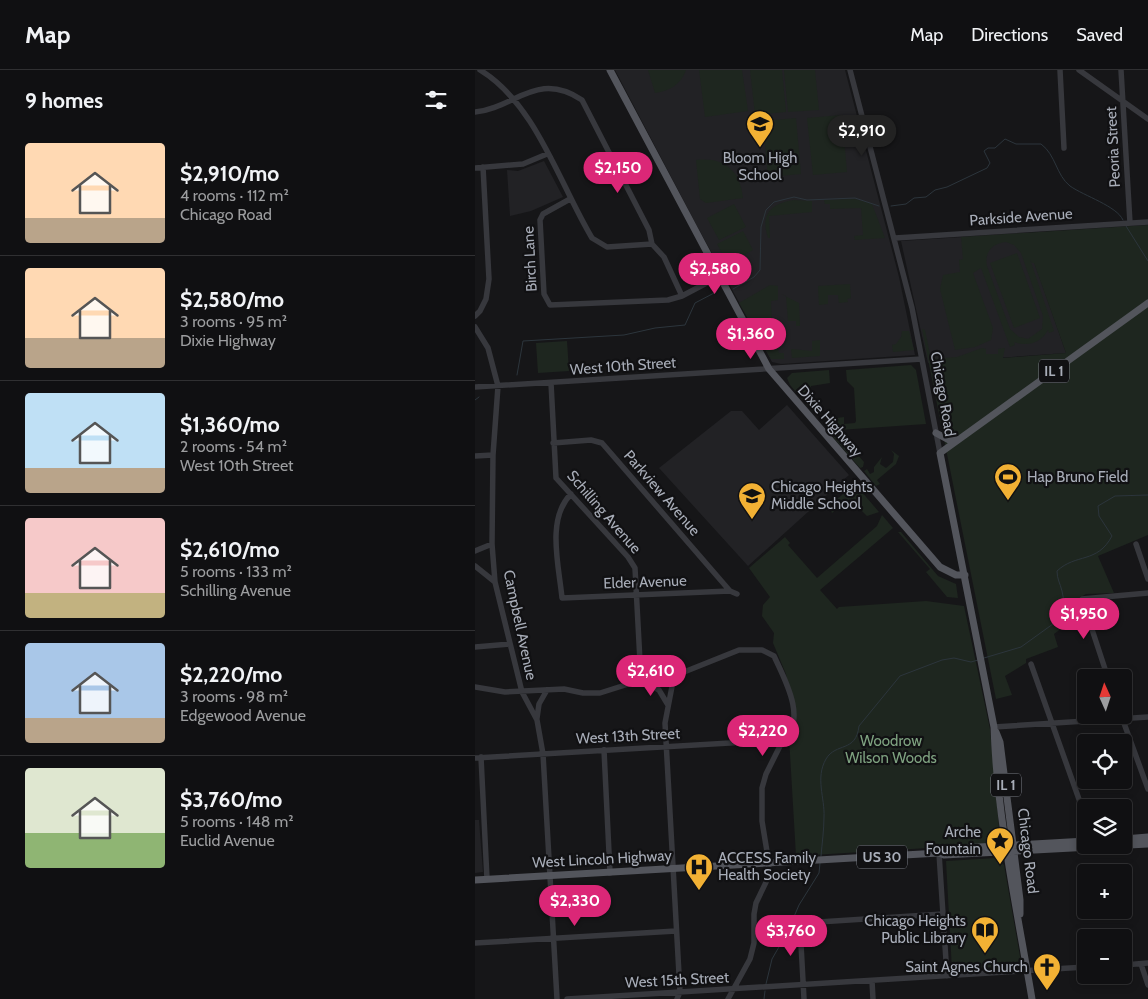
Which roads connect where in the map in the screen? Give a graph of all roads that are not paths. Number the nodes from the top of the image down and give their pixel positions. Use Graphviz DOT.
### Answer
graph roads {
  1 [pos="480,70"];
  2 [pos="610,70"];
  3 [pos="850,70"];
  4 [pos="1060,70"];
  5 [pos="1079,70"];
  6 [pos="1121,70"];
  7 [pos="562,83"];
  8 [pos="511,93"];
  9 [pos="1123,101"];
  10 [pos="475,112"];
  11 [pos="1148,119"];
  12 [pos="1064,148"];
  13 [pos="547,154"];
  14 [pos="483,167"];
  15 [pos="475,168"];
  16 [pos="571,199"];
  17 [pos="1148,222"];
  18 [pos="1130,223"];
  19 [pos="895,238"];
  20 [pos="652,244"];
  21 [pos="718,277"];
  22 [pos="682,296"];
  23 [pos="1148,303"];
  24 [pos="475,316"];
  25 [pos="475,327"];
  26 [pos="922,358"];
  27 [pos="769,369"];
  28 [pos="551,383"];
  29 [pos="498,386"];
  30 [pos="475,387"];
  31 [pos="936,432"];
  32 [pos="959,439"];
  33 [pos="553,443"];
  34 [pos="940,453"];
  35 [pos="493,455"];
  36 [pos="475,456"];
  37 [pos="571,494"];
  38 [pos="492,544"];
  39 [pos="1136,544"];
  40 [pos="475,551"];
  41 [pos="475,566"];
  42 [pos="965,575"];
  43 [pos="1148,579"];
  44 [pos="495,582"];
  45 [pos="730,591"];
  46 [pos="1148,593"];
  47 [pos="636,594"];
  48 [pos="737,594"];
  49 [pos="510,644"];
  50 [pos="475,647"];
  51 [pos="1031,664"];
  52 [pos="1105,669"];
  53 [pos="674,676"];
  54 [pos="641,680"];
  55 [pos="475,687"];
  56 [pos="547,690"];
  57 [pos="522,692"];
  58 [pos="668,705"];
  59 [pos="1133,716"];
  60 [pos="1148,717"];
  61 [pos="537,720"];
  62 [pos="1077,720"];
  63 [pos="1052,722"];
  64 [pos="1125,724"];
  65 [pos="994,726"];
  66 [pos="783,740"];
  67 [pos="666,747"];
  68 [pos="604,750"];
  69 [pos="543,754"];
  70 [pos="478,758"];
  71 [pos="1148,789"];
  72 [pos="1079,799"];
  73 [pos="1148,837"];
  74 [pos="1132,838"];
  75 [pos="1077,842"];
  76 [pos="1148,844"];
  77 [pos="1132,845"];
  78 [pos="1077,847"];
  79 [pos="1010,849"];
  80 [pos="939,853"];
  81 [pos="769,864"];
  82 [pos="672,869"];
  83 [pos="610,873"];
  84 [pos="550,876"];
  85 [pos="487,879"];
  86 [pos="475,880"];
  87 [pos="943,914"];
  88 [pos="676,931"];
  89 [pos="553,939"];
  90 [pos="475,943"];
  91 [pos="1148,963"];
  92 [pos="1141,964"];
  93 [pos="1132,965"];
  94 [pos="1077,968"];
  95 [pos="1027,971"];
  96 [pos="947,976"];
  97 [pos="872,981"];
  98 [pos="803,985"];
  99 [pos="1148,985"];
  100 [pos="734,989"];
  101 [pos="680,992"];
  102 [pos="557,999"];
  103 [pos="567,999"];
  104 [pos="677,999"];
  105 [pos="728,999"];
  106 [pos="804,999"];
  107 [pos="873,999"];
  108 [pos="1032,999"];
  1 -- 8 [label="street"];
  2 -- 21 [label="main road, Dixie Highway"];
  3 -- 19 [label="street, Chicago Road"];
  4 -- 12 [label="street"];
  5 -- 9 [label="street"];
  6 -- 9 [label="street, Peoria Street"];
  7 -- 20 [label="street"];
  8 -- 10 [label="street"];
  8 -- 13 [label="street"];
  9 -- 11 [label="street"];
  9 -- 18 [label="street, Peoria Street"];
  13 -- 14 [label="street"];
  13 -- 16 [label="street"];
  14 -- 15 [label="street"];
  14 -- 24 [label="street"];
  16 -- 20 [label="street"];
  16 -- 22 [label="street, Birch Lane"];
  17 -- 18 [label="street, Parkside Avenue"];
  18 -- 19 [label="street, Parkside Avenue"];
  19 -- 26 [label="street, Chicago Road"];
  20 -- 22 [label="street"];
  21 -- 22 [label="street"];
  21 -- 27 [label="main road, Dixie Highway"];
  23 -- 32 [label="main road, IL 1"];
  25 -- 29 [label="street, Campbell Avenue"];
  26 -- 27 [label="street, West 10th Street"];
  26 -- 31 [label="street, Chicago Road"];
  27 -- 28 [label="street, West 10th Street"];
  27 -- 42 [label="main road, Dixie Highway"];
  28 -- 29 [label="street, West 10th Street"];
  28 -- 33 [label="street, Schilling Avenue"];
  29 -- 30 [label="street, West 10th Street"];
  29 -- 35 [label="street, Campbell Avenue"];
  31 -- 32 [label="main road"];
  31 -- 34 [label="street, Chicago Road"];
  32 -- 34 [label="main road, IL 1"];
  33 -- 37 [label="street, Schilling Avenue"];
  33 -- 45 [label="street, Parkview Avenue"];
  34 -- 42 [label="main road, Chicago Road / IL 1"];
  35 -- 36 [label="street"];
  35 -- 38 [label="street, Campbell Avenue"];
  37 -- 47 [label="street, Schilling Avenue"];
  37 -- 47 [label="street, Elder Avenue"];
  38 -- 40 [label="street"];
  38 -- 44 [label="street, Campbell Avenue"];
  39 -- 43 [label="street"];
  41 -- 44 [label="street"];
  42 -- 65 [label="main road, Chicago Road / IL 1"];
  44 -- 49 [label="street, Campbell Avenue"];
  45 -- 47 [label="street, Elder Avenue"];
  45 -- 48 [label="street, Parkview Avenue"];
  46 -- 52 [label="street"];
  47 -- 54 [label="street, Schilling Avenue"];
  49 -- 50 [label="street"];
  49 -- 57 [label="street, Campbell Avenue"];
  51 -- 63 [label="street"];
  53 -- 54 [label="street"];
  53 -- 58 [label="street"];
  53 -- 66 [label="street"];
  54 -- 56 [label="street"];
  54 -- 58 [label="street"];
  55 -- 57 [label="street"];
  56 -- 57 [label="street"];
  56 -- 61 [label="street, Campbell Avenue"];
  57 -- 61 [label="street, Campbell Avenue"];
  58 -- 67 [label="street"];
  59 -- 60 [label="street"];
  61 -- 69 [label="street, Campbell Avenue"];
  62 -- 63 [label="street"];
  63 -- 65 [label="street"];
  63 -- 72 [label="street"];
  64 -- 71 [label="street"];
  65 -- 79 [label="main road, Chicago Road / IL 1"];
  66 -- 67 [label="street, West 13th Street"];
  66 -- 81 [label="street"];
  67 -- 68 [label="street, West 13th Street"];
  67 -- 82 [label="street"];
  68 -- 69 [label="street, West 13th Street"];
  68 -- 83 [label="street"];
  69 -- 70 [label="street, West 13th Street"];
  69 -- 84 [label="street, Campbell Avenue"];
  70 -- 85 [label="street"];
  73 -- 74 [label="main road"];
  75 -- 79 [label="main road, US 30"];
  76 -- 77 [label="main road, US 30"];
  78 -- 79 [label="main road, US 30"];
  79 -- 80 [label="main road, West Lincoln Highway / US 30"];
  79 -- 95 [label="main road, Chicago Road / IL 1"];
  80 -- 81 [label="main road, West Lincoln Highway / US 30"];
  80 -- 87 [label="street"];
  81 -- 82 [label="main road, West Lincoln Highway / US 30"];
  81 -- 100 [label="street"];
  82 -- 83 [label="main road, West Lincoln Highway / US 30"];
  82 -- 88 [label="street"];
  83 -- 84 [label="main road, West Lincoln Highway / US 30"];
  84 -- 85 [label="main road, West Lincoln Highway / US 30"];
  84 -- 89 [label="street, Campbell Avenue"];
  85 -- 86 [label="main road, West Lincoln Highway / US 30"];
  87 -- 96 [label="street"];
  87 -- 98 [label="street"];
  88 -- 89 [label="street"];
  88 -- 101 [label="street"];
  89 -- 90 [label="street"];
  89 -- 102 [label="street, Campbell Avenue"];
  91 -- 92 [label="street"];
  92 -- 93 [label="street"];
  92 -- 99 [label="street"];
  94 -- 95 [label="street, West 15th Street"];
  95 -- 96 [label="street, West 15th Street"];
  95 -- 108 [label="main road, Chicago Road / IL 1"];
  96 -- 97 [label="street, West 15th Street"];
  97 -- 98 [label="street, West 15th Street"];
  97 -- 107 [label="street"];
  98 -- 100 [label="street, West 15th Street"];
  98 -- 106 [label="street"];
  100 -- 101 [label="street, West 15th Street"];
  100 -- 105 [label="street"];
  101 -- 103 [label="street, West 15th Street"];
  101 -- 104 [label="street"];
}
